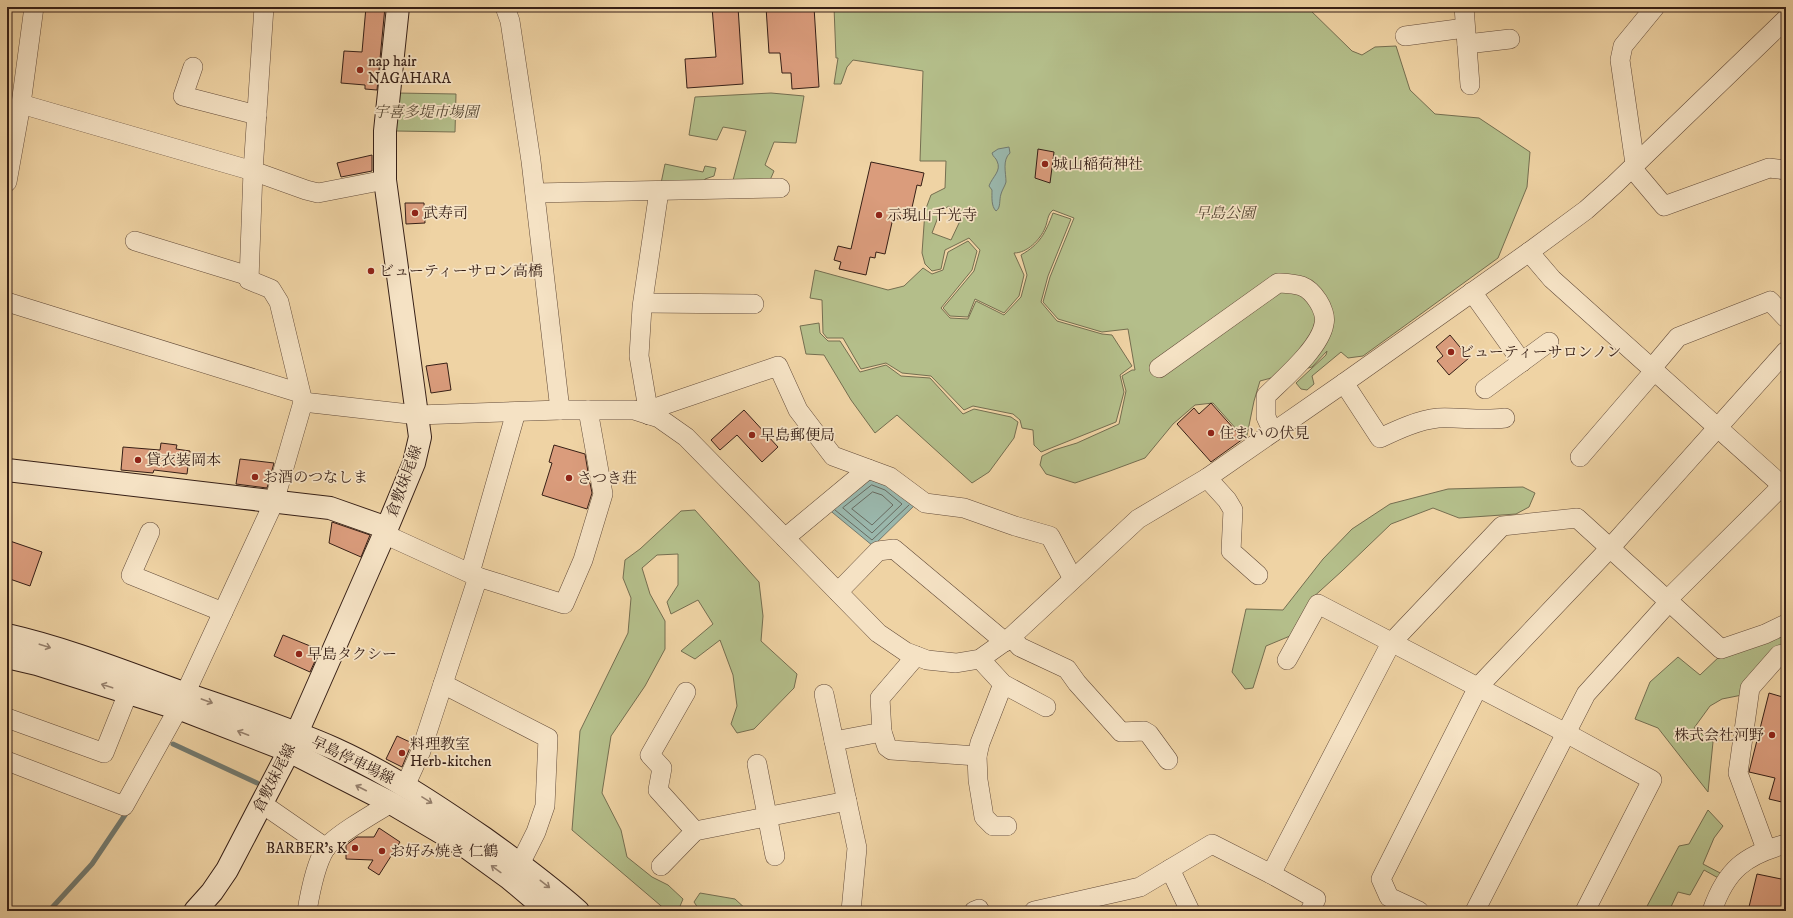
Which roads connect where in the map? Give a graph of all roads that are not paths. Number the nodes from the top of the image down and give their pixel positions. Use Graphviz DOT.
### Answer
graph roads {
  1 [pos="34,7"];
  2 [pos="264,7"];
  3 [pos="398,7"];
  4 [pos="505,7"];
  5 [pos="1464,7"];
  6 [pos="1655,7"];
  7 [pos="1786,20"];
  8 [pos="1405,36"];
  9 [pos="1466,36"];
  10 [pos="1510,39"];
  11 [pos="193,67"];
  12 [pos="1470,85"];
  13 [pos="21,104"];
  14 [pos="257,115"];
  15 [pos="1633,166"];
  16 [pos="1786,170"];
  17 [pos="253,171"];
  18 [pos="385,180"];
  19 [pos="7,182"];
  20 [pos="780,188"];
  21 [pos="659,191"];
  22 [pos="535,193"];
  23 [pos="135,241"];
  24 [pos="1529,252"];
  25 [pos="249,276"];
  26 [pos="1472,292"];
  27 [pos="7,302"];
  28 [pos="643,302"];
  29 [pos="754,304"];
  30 [pos="1786,318"];
  31 [pos="1549,342"];
  32 [pos="1786,352"];
  33 [pos="1522,362"];
  34 [pos="1159,368"];
  35 [pos="1653,369"];
  36 [pos="1344,383"];
  37 [pos="1484,390"];
  38 [pos="302,398"];
  39 [pos="560,410"];
  40 [pos="588,410"];
  41 [pos="516,412"];
  42 [pos="649,413"];
  43 [pos="418,415"];
  44 [pos="1505,418"];
  45 [pos="1718,427"];
  46 [pos="1273,432"];
  47 [pos="1580,457"];
  48 [pos="868,469"];
  49 [pos="7,470"];
  50 [pos="1207,478"];
  51 [pos="1784,487"];
  52 [pos="274,502"];
  53 [pos="385,531"];
  54 [pos="150,532"];
  55 [pos="785,538"];
  56 [pos="1610,548"];
  57 [pos="474,575"];
  58 [pos="1258,576"];
  59 [pos="1074,579"];
  60 [pos="838,592"];
  61 [pos="1668,601"];
  62 [pos="223,612"];
  63 [pos="1786,624"];
  64 [pos="7,636"];
  65 [pos="1008,639"];
  66 [pos="1391,643"];
  67 [pos="1786,653"];
  68 [pos="916,656"];
  69 [pos="7,657"];
  70 [pos="980,659"];
  71 [pos="1287,660"];
  72 [pos="443,684"];
  73 [pos="1003,684"];
  74 [pos="1478,687"];
  75 [pos="686,692"];
  76 [pos="128,693"];
  77 [pos="824,694"];
  78 [pos="182,701"];
  79 [pos="1046,707"];
  80 [pos="7,718"];
  81 [pos="882,732"];
  82 [pos="1566,733"];
  83 [pos="834,741"];
  84 [pos="292,742"];
  85 [pos="977,756"];
  86 [pos="1168,760"];
  87 [pos="7,761"];
  88 [pos="757,764"];
  89 [pos="405,786"];
  90 [pos="847,801"];
  91 [pos="261,803"];
  92 [pos="391,803"];
  93 [pos="767,817"];
  94 [pos="1008,826"];
  95 [pos="695,831"];
  96 [pos="1786,844"];
  97 [pos="326,848"];
  98 [pos="1766,849"];
  99 [pos="775,856"];
  100 [pos="520,864"];
  101 [pos="661,866"];
  102 [pos="1170,869"];
  103 [pos="1271,874"];
  104 [pos="195,911"];
  105 [pos="307,911"];
  106 [pos="548,911"];
  107 [pos="578,911"];
  108 [pos="851,911"];
  109 [pos="974,911"];
  110 [pos="979,911"];
  111 [pos="1034,911"];
  112 [pos="1190,911"];
  113 [pos="1310,911"];
  114 [pos="1419,911"];
  115 [pos="1474,911"];
  116 [pos="1585,911"];
  117 [pos="1712,911"];
  1 -- 13 [label="street"];
  2 -- 14 [label="street"];
  3 -- 18 [label="main road, 倉敷妹尾線"];
  4 -- 22 [label="street"];
  5 -- 9 [label="street"];
  6 -- 15 [label="street"];
  7 -- 15 [label="street"];
  8 -- 9 [label="street"];
  9 -- 10 [label="street"];
  9 -- 12 [label="street"];
  11 -- 14 [label="street"];
  13 -- 17 [label="street"];
  13 -- 19 [label="street"];
  14 -- 17 [label="street"];
  15 -- 16 [label="street"];
  15 -- 24 [label="street"];
  17 -- 18 [label="street"];
  17 -- 25 [label="street"];
  18 -- 43 [label="main road, 倉敷妹尾線"];
  20 -- 21 [label="street"];
  21 -- 22 [label="street"];
  21 -- 28 [label="street"];
  22 -- 39 [label="street"];
  23 -- 25 [label="street"];
  24 -- 26 [label="street"];
  24 -- 35 [label="street"];
  25 -- 38 [label="street"];
  26 -- 33 [label="street"];
  26 -- 36 [label="street"];
  27 -- 38 [label="street"];
  28 -- 29 [label="street"];
  28 -- 42 [label="street"];
  30 -- 35 [label="street"];
  31 -- 33 [label="street"];
  32 -- 45 [label="street"];
  33 -- 37 [label="street"];
  34 -- 46 [label="street"];
  35 -- 45 [label="street"];
  35 -- 47 [label="street"];
  36 -- 44 [label="street"];
  36 -- 46 [label="street"];
  38 -- 43 [label="street"];
  38 -- 52 [label="street"];
  39 -- 40 [label="street"];
  39 -- 41 [label="street"];
  40 -- 42 [label="street"];
  40 -- 57 [label="street"];
  41 -- 43 [label="street"];
  41 -- 57 [label="street"];
  42 -- 48 [label="street"];
  42 -- 55 [label="street"];
  43 -- 53 [label="main road, 倉敷妹尾線"];
  45 -- 51 [label="street"];
  45 -- 56 [label="street"];
  46 -- 50 [label="street"];
  48 -- 55 [label="street"];
  48 -- 59 [label="street"];
  49 -- 52 [label="main road"];
  50 -- 58 [label="street"];
  50 -- 59 [label="street"];
  51 -- 61 [label="street"];
  52 -- 53 [label="main road"];
  52 -- 62 [label="street"];
  53 -- 57 [label="street"];
  53 -- 84 [label="main road, 倉敷妹尾線"];
  54 -- 62 [label="street"];
  55 -- 60 [label="street"];
  56 -- 61 [label="street"];
  56 -- 66 [label="street"];
  56 -- 74 [label="street"];
  57 -- 72 [label="street"];
  59 -- 65 [label="street"];
  60 -- 65 [label="street"];
  60 -- 68 [label="street"];
  61 -- 63 [label="street"];
  61 -- 82 [label="street"];
  62 -- 78 [label="street"];
  64 -- 78 [label="main road, 早島停車場線, one-way"];
  65 -- 70 [label="street"];
  65 -- 86 [label="street"];
  66 -- 71 [label="street"];
  66 -- 74 [label="street"];
  66 -- 103 [label="street"];
  67 -- 98 [label="street"];
  68 -- 70 [label="street"];
  68 -- 81 [label="street"];
  76 -- 69 [label="main road, 早島停車場線, one-way"];
  70 -- 73 [label="street"];
  72 -- 89 [label="street"];
  72 -- 100 [label="street"];
  73 -- 79 [label="street"];
  73 -- 85 [label="street"];
  74 -- 82 [label="street"];
  74 -- 114 [label="street"];
  75 -- 95 [label="street"];
  76 -- 78 [label="main road, 早島停車場線"];
  76 -- 80 [label="street"];
  77 -- 83 [label="street"];
  78 -- 84 [label="main road, 早島停車場線"];
  78 -- 87 [label="street"];
  81 -- 83 [label="street"];
  81 -- 85 [label="street"];
  82 -- 115 [label="street"];
  82 -- 116 [label="street"];
  83 -- 90 [label="street"];
  84 -- 89 [label="main road, 早島停車場線"];
  84 -- 91 [label="main road, 倉敷妹尾線"];
  92 -- 84 [label="main road, 早島停車場線, one-way"];
  85 -- 94 [label="street"];
  88 -- 93 [label="street"];
  89 -- 100 [label="main road, 早島停車場線, one-way"];
  90 -- 93 [label="street"];
  90 -- 108 [label="street"];
  91 -- 97 [label="street"];
  91 -- 104 [label="main road, 倉敷妹尾線"];
  92 -- 97 [label="street"];
  106 -- 92 [label="main road, 早島停車場線, one-way"];
  93 -- 95 [label="street"];
  93 -- 99 [label="street"];
  95 -- 101 [label="street"];
  96 -- 98 [label="street"];
  97 -- 105 [label="street"];
  98 -- 117 [label="street"];
  100 -- 107 [label="main road, 早島停車場線, one-way"];
  102 -- 103 [label="street"];
  102 -- 111 [label="street"];
  102 -- 112 [label="street"];
  103 -- 113 [label="street"];
  109 -- 110 [label="street"];
}
